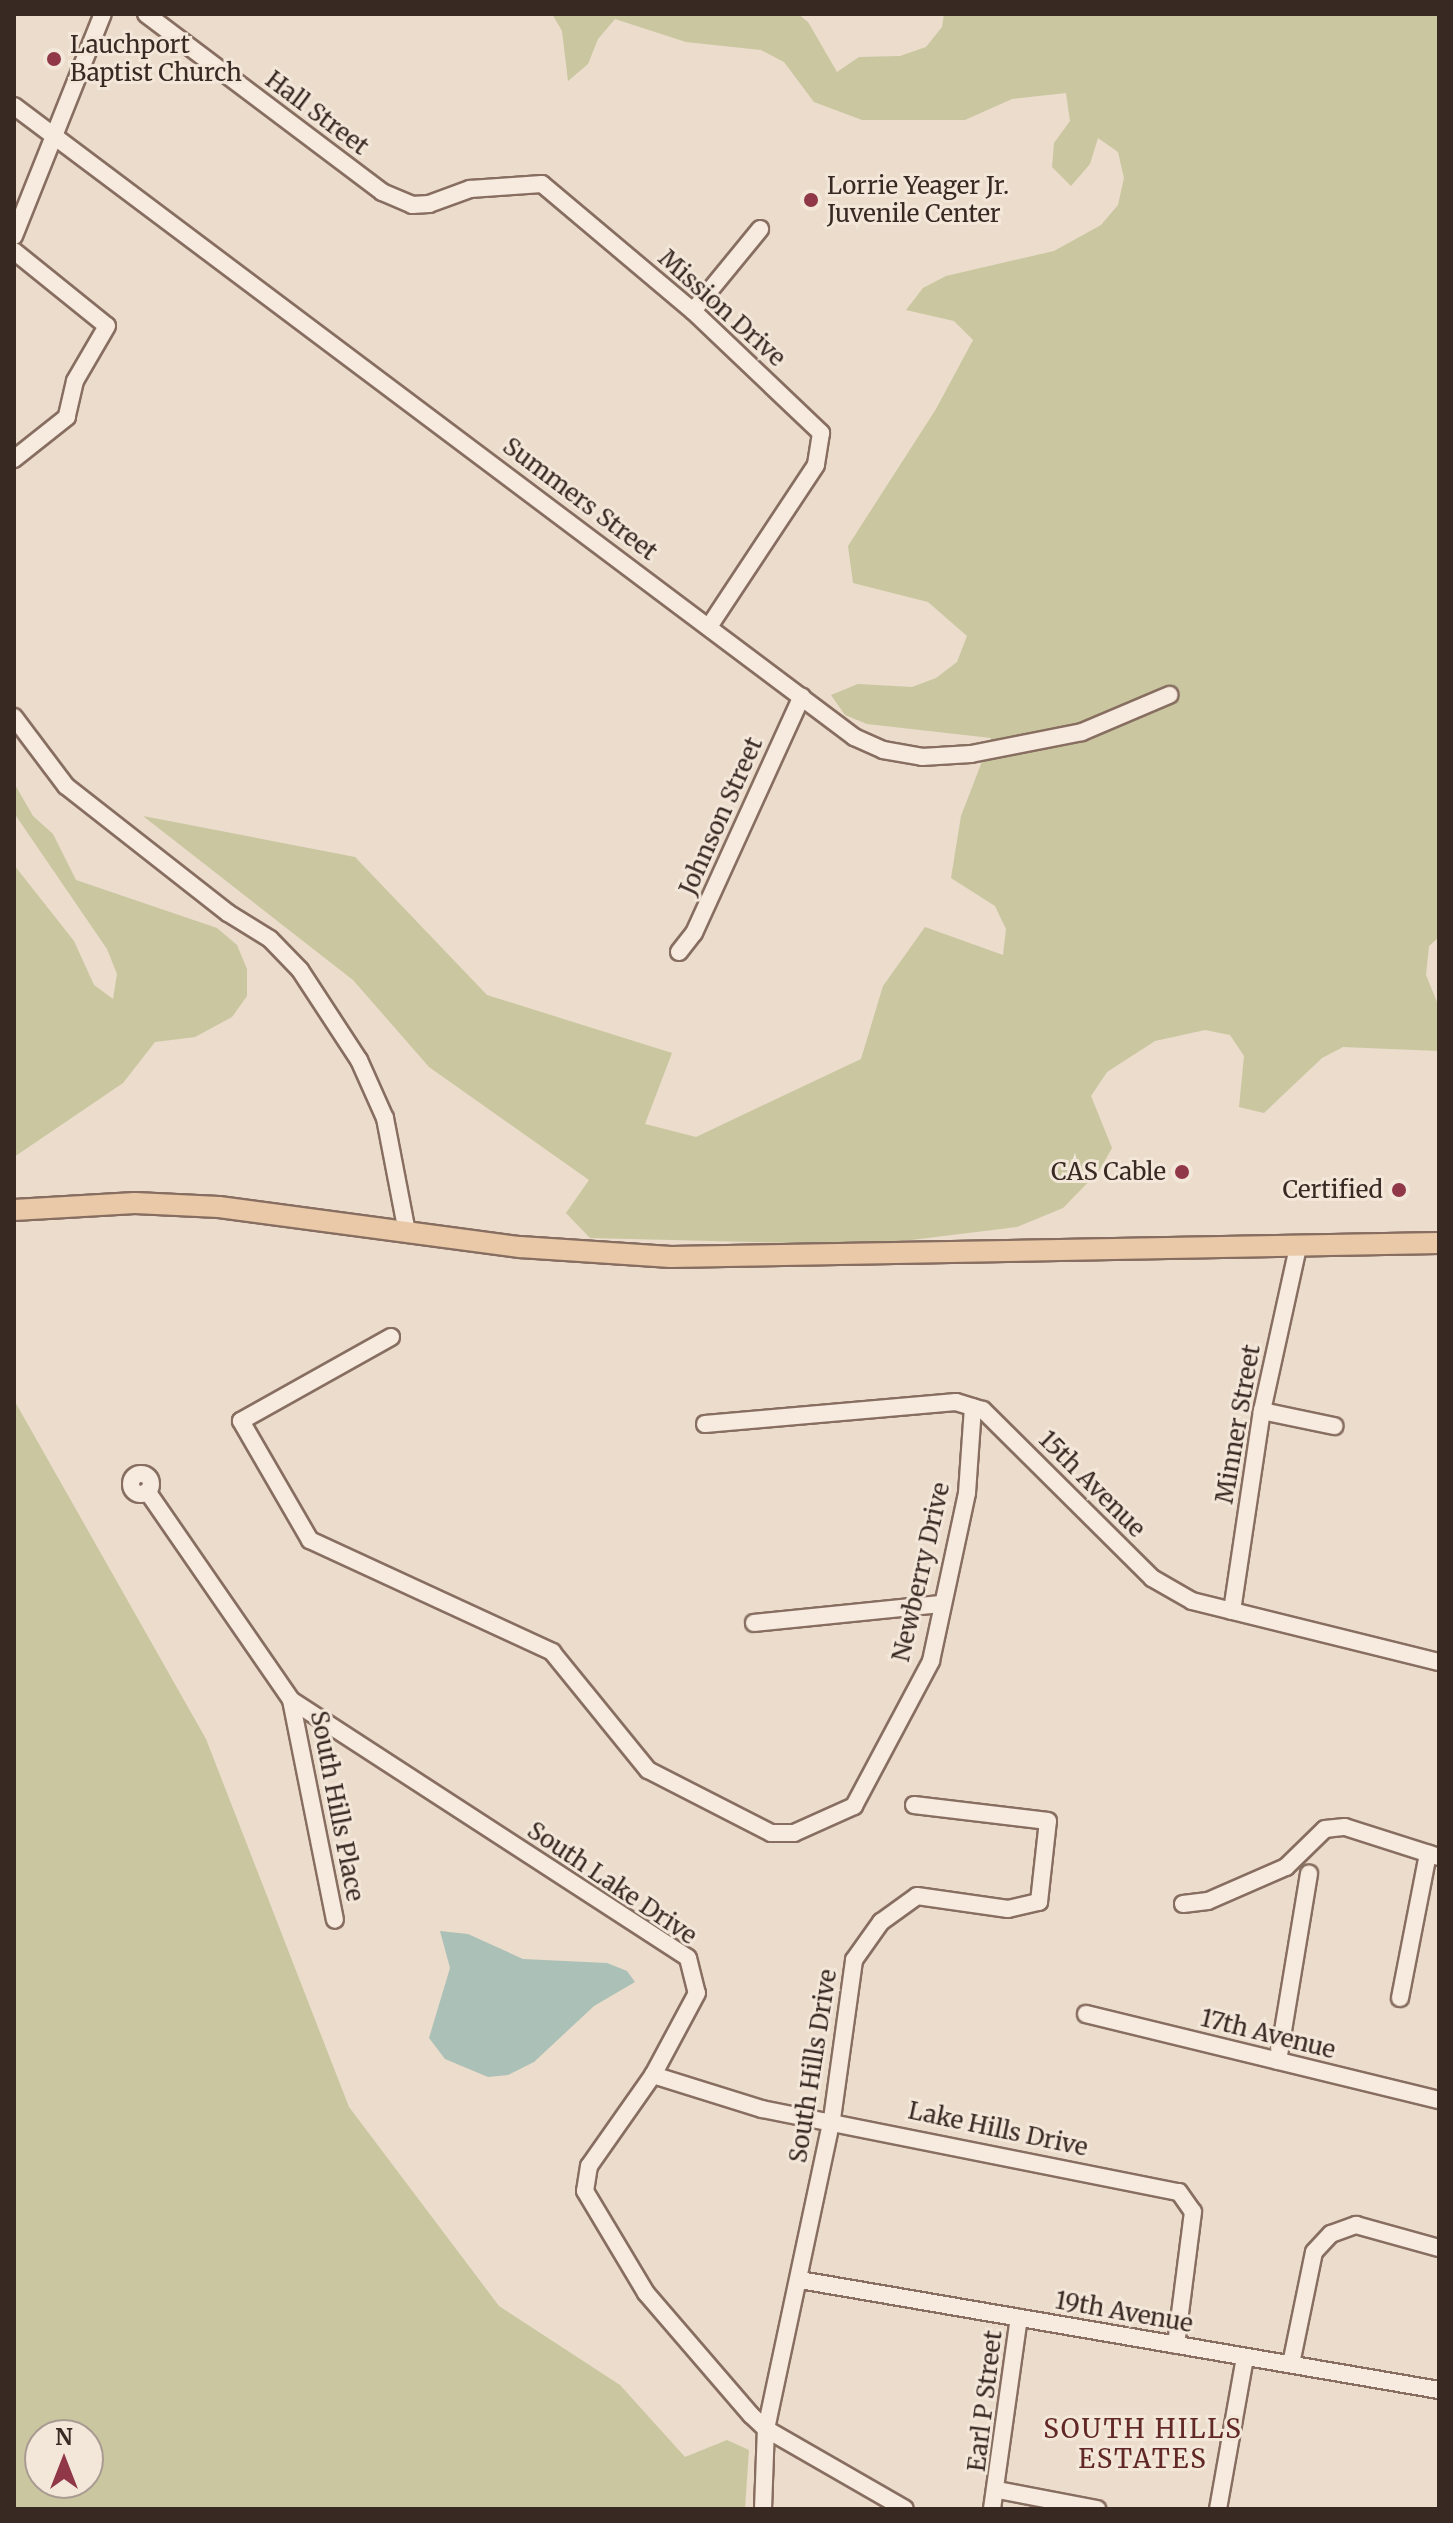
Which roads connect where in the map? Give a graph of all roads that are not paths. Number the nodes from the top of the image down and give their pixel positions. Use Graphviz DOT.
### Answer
graph roads {
  1 [pos="103,14"];
  2 [pos="146,14"];
  3 [pos="14,106"];
  4 [pos="54,136"];
  5 [pos="382,192"];
  6 [pos="760,229"];
  7 [pos="14,236"];
  8 [pos="14,251"];
  9 [pos="693,311"];
  10 [pos="14,459"];
  11 [pos="710,625"];
  12 [pos="1169,695"];
  13 [pos="802,696"];
  14 [pos="14,717"];
  15 [pos="679,952"];
  16 [pos="14,1210"];
  17 [pos="407,1232"];
  18 [pos="1439,1243"];
  19 [pos="1298,1247"];
  20 [pos="391,1337"];
  21 [pos="973,1407"];
  22 [pos="1262,1411"];
  23 [pos="705,1424"];
  24 [pos="1334,1426"];
  25 [pos="147,1491"];
  26 [pos="940,1604"];
  27 [pos="1232,1611"];
  28 [pos="754,1623"];
  29 [pos="1439,1662"];
  30 [pos="291,1700"];
  31 [pos="914,1805"];
  32 [pos="1433,1856"];
  33 [pos="1309,1874"];
  34 [pos="1183,1904"];
  35 [pos="335,1920"];
  36 [pos="1400,1998"];
  37 [pos="1086,2014"];
  38 [pos="1278,2061"];
  39 [pos="653,2075"];
  40 [pos="1439,2100"];
  41 [pos="832,2119"];
  42 [pos="1439,2248"];
  43 [pos="800,2280"];
  44 [pos="1019,2318"];
  45 [pos="1176,2345"];
  46 [pos="1245,2357"];
  47 [pos="1291,2364"];
  48 [pos="1439,2390"];
  49 [pos="766,2429"];
  50 [pos="998,2490"];
  51 [pos="763,2509"];
  52 [pos="905,2509"];
  53 [pos="992,2509"];
  54 [pos="1097,2509"];
  55 [pos="1218,2509"];
  1 -- 4 [label="street"];
  2 -- 5 [label="street, Hall Street"];
  3 -- 4 [label="street, Summers Street"];
  4 -- 7 [label="street"];
  4 -- 11 [label="street, Summers Street"];
  5 -- 9 [label="street, Mission Drive"];
  6 -- 9 [label="street"];
  8 -- 10 [label="street"];
  9 -- 11 [label="street, Mission Drive"];
  11 -- 13 [label="street, Summers Street"];
  12 -- 13 [label="street, Summers Street"];
  13 -- 15 [label="street, Johnson Street"];
  14 -- 17 [label="street"];
  16 -- 17 [label="main road"];
  17 -- 19 [label="main road"];
  18 -- 19 [label="main road"];
  19 -- 22 [label="street, Minner Street"];
  20 -- 26 [label="street, Newberry Drive"];
  21 -- 23 [label="street"];
  21 -- 26 [label="street, Newberry Drive"];
  21 -- 27 [label="street, 15th Avenue"];
  22 -- 24 [label="street"];
  22 -- 27 [label="street, Minner Street"];
  25 -- 30 [label="street, South Lake Drive"];
  26 -- 28 [label="street"];
  27 -- 29 [label="street, 15th Avenue"];
  30 -- 35 [label="street, South Hills Place"];
  30 -- 39 [label="street, South Lake Drive"];
  31 -- 41 [label="street, South Hills Drive"];
  32 -- 34 [label="street"];
  32 -- 36 [label="street"];
  33 -- 38 [label="street"];
  37 -- 38 [label="street, 17th Avenue"];
  38 -- 40 [label="street, 17th Avenue"];
  39 -- 41 [label="street, Lake Hills Drive"];
  39 -- 49 [label="street, South Lake Drive"];
  41 -- 43 [label="street, South Hills Drive"];
  41 -- 45 [label="street, Lake Hills Drive"];
  42 -- 47 [label="street"];
  43 -- 44 [label="street, 19th Avenue"];
  43 -- 49 [label="street, South Hills Drive"];
  44 -- 45 [label="street, 19th Avenue"];
  44 -- 50 [label="street, Earl P Street"];
  45 -- 46 [label="street, 19th Avenue"];
  46 -- 47 [label="street, 19th Avenue"];
  46 -- 55 [label="street"];
  47 -- 48 [label="street, 19th Avenue"];
  49 -- 51 [label="street, South Hills Drive"];
  49 -- 52 [label="street, South Lake Drive"];
  50 -- 53 [label="street, Earl P Street"];
  50 -- 54 [label="street"];
}
